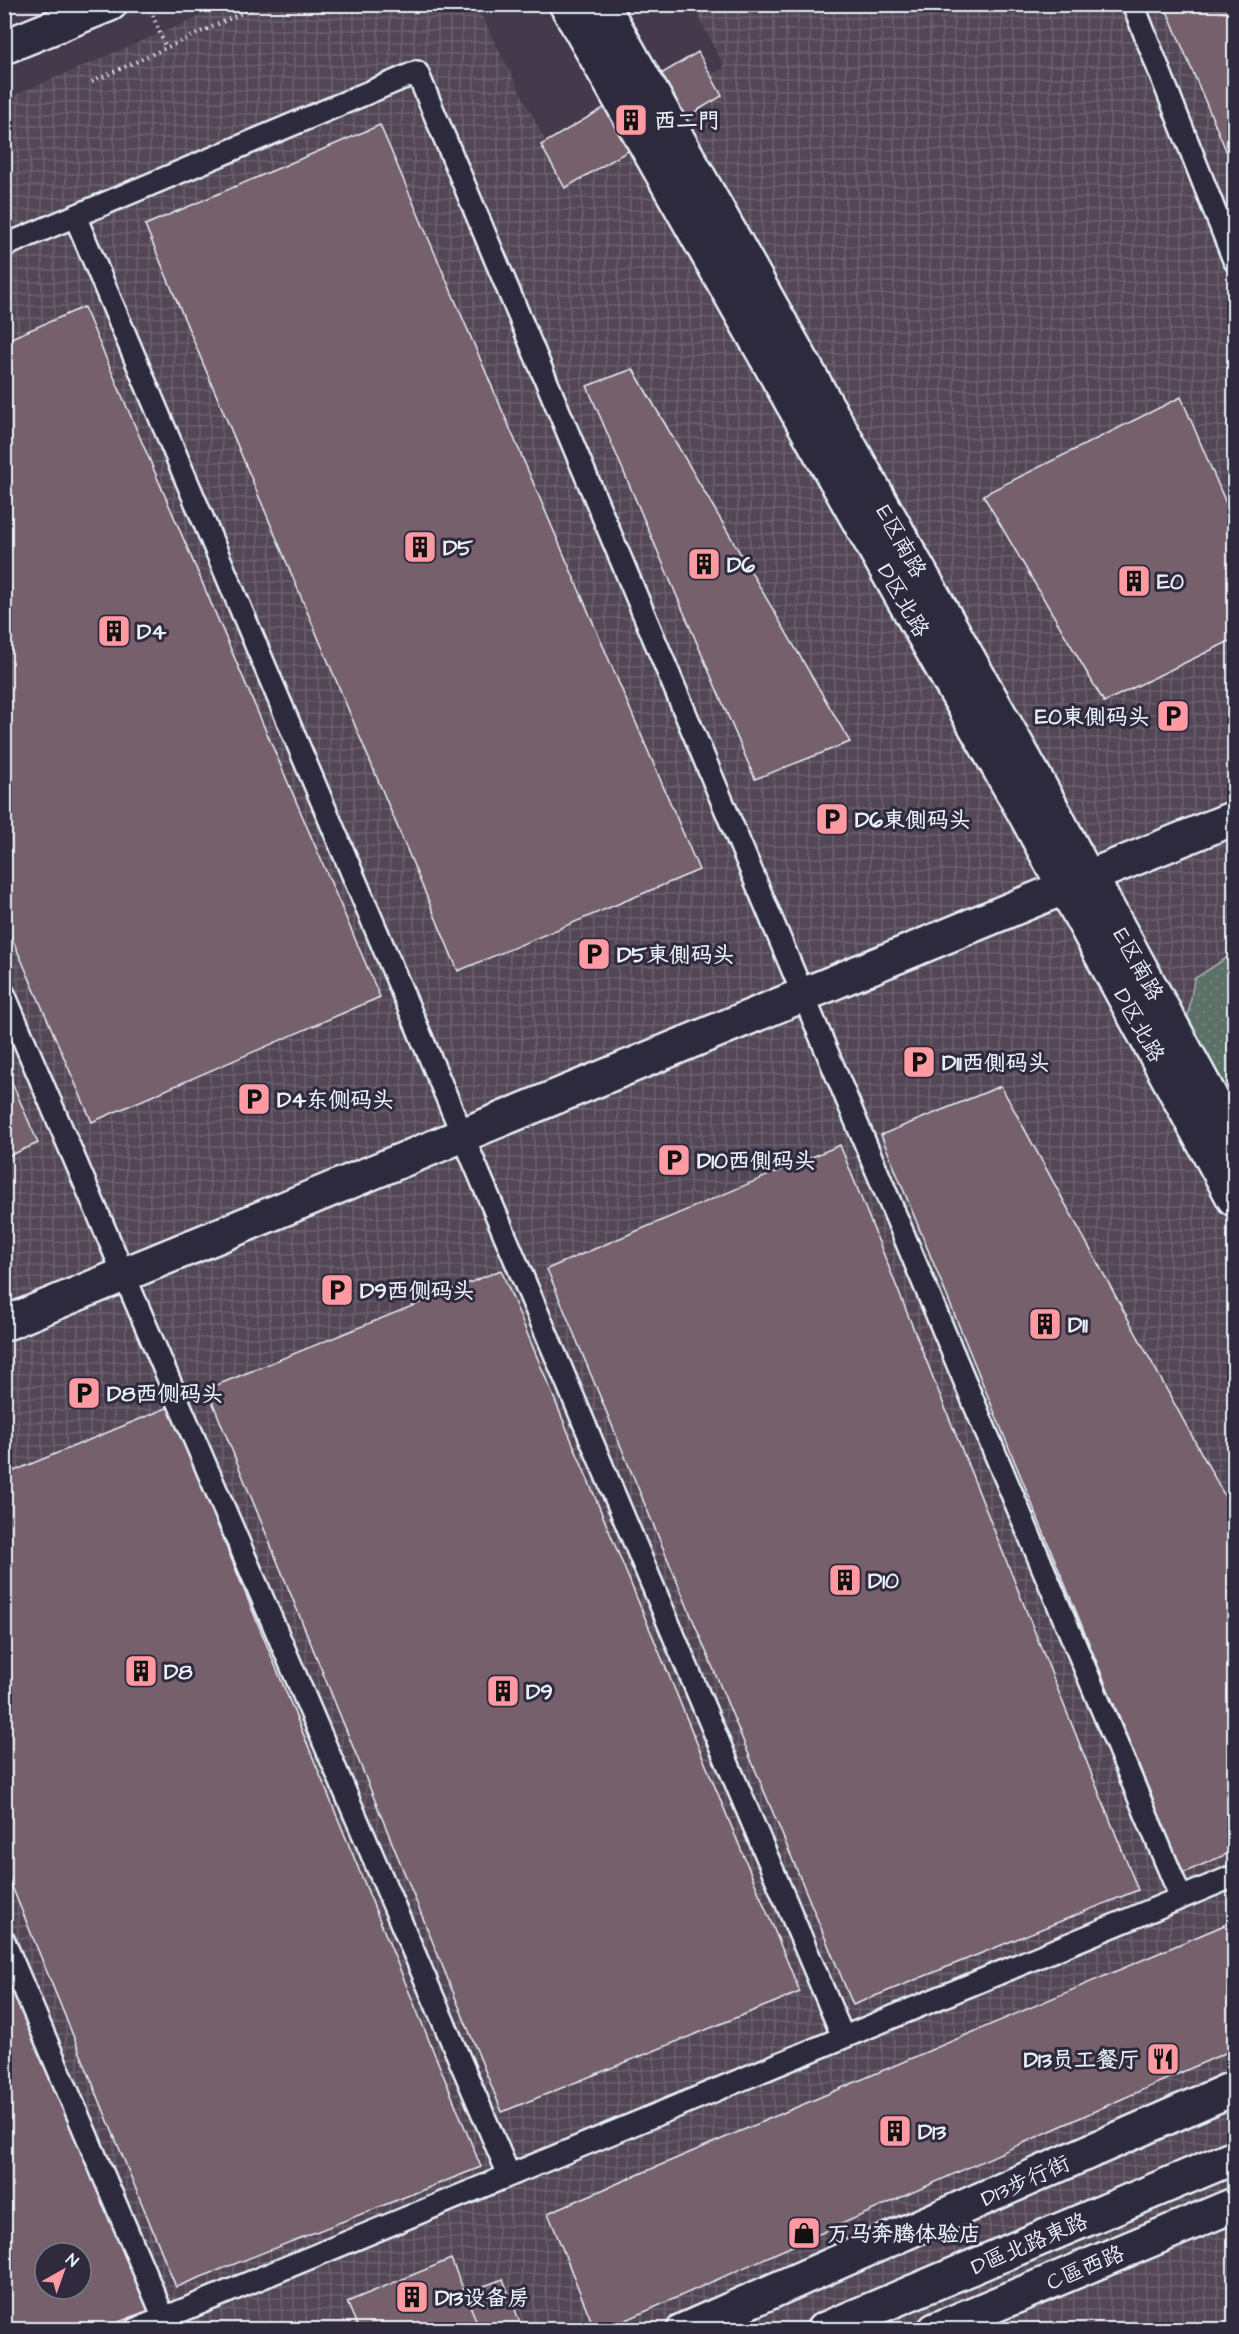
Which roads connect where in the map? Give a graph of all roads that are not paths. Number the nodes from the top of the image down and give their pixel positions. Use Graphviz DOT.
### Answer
graph roads {
  1 [pos="110,4"];
  2 [pos="566,4"];
  3 [pos="602,4"];
  4 [pos="1133,4"];
  5 [pos="4,46"];
  6 [pos="75,216"];
  7 [pos="4,246"];
  8 [pos="1234,260"];
  9 [pos="1234,818"];
  10 [pos="1075,883"];
  11 [pos="4,994"];
  12 [pos="803,995"];
  13 [pos="463,1135"];
  14 [pos="1234,1140"];
  15 [pos="1234,1199"];
  16 [pos="124,1275"];
  17 [pos="4,1324"];
  18 [pos="1234,1876"];
  19 [pos="1181,1898"];
  20 [pos="4,1941"];
  21 [pos="843,2037"];
  22 [pos="1234,2088"];
  23 [pos="1234,2157"];
  24 [pos="509,2175"];
  25 [pos="1234,2205"];
  26 [pos="164,2318"];
  27 [pos="135,2330"];
  28 [pos="684,2330"];
  29 [pos="823,2330"];
  30 [pos="935,2330"];
  1 -- 5 [label="street"];
  2 -- 10 [label="street, D区北路"];
  3 -- 10 [label="street, E区南路"];
  4 -- 8 [label="lane"];
  6 -- 7 [label="lane"];
  6 -- 12 [label="lane"];
  6 -- 13 [label="lane"];
  9 -- 10 [label="street"];
  10 -- 12 [label="street"];
  10 -- 14 [label="street, E区南路"];
  10 -- 15 [label="street, D区北路"];
  11 -- 16 [label="lane"];
  12 -- 13 [label="street"];
  12 -- 19 [label="lane"];
  13 -- 16 [label="street"];
  13 -- 21 [label="lane"];
  16 -- 17 [label="street"];
  16 -- 24 [label="lane"];
  18 -- 19 [label="lane"];
  19 -- 21 [label="lane"];
  20 -- 26 [label="lane"];
  21 -- 24 [label="lane"];
  22 -- 28 [label="street, D13步行街"];
  23 -- 29 [label="street, D區北路東路"];
  24 -- 26 [label="lane"];
  25 -- 30 [label="street, C區西路"];
  26 -- 27 [label="lane"];
}
